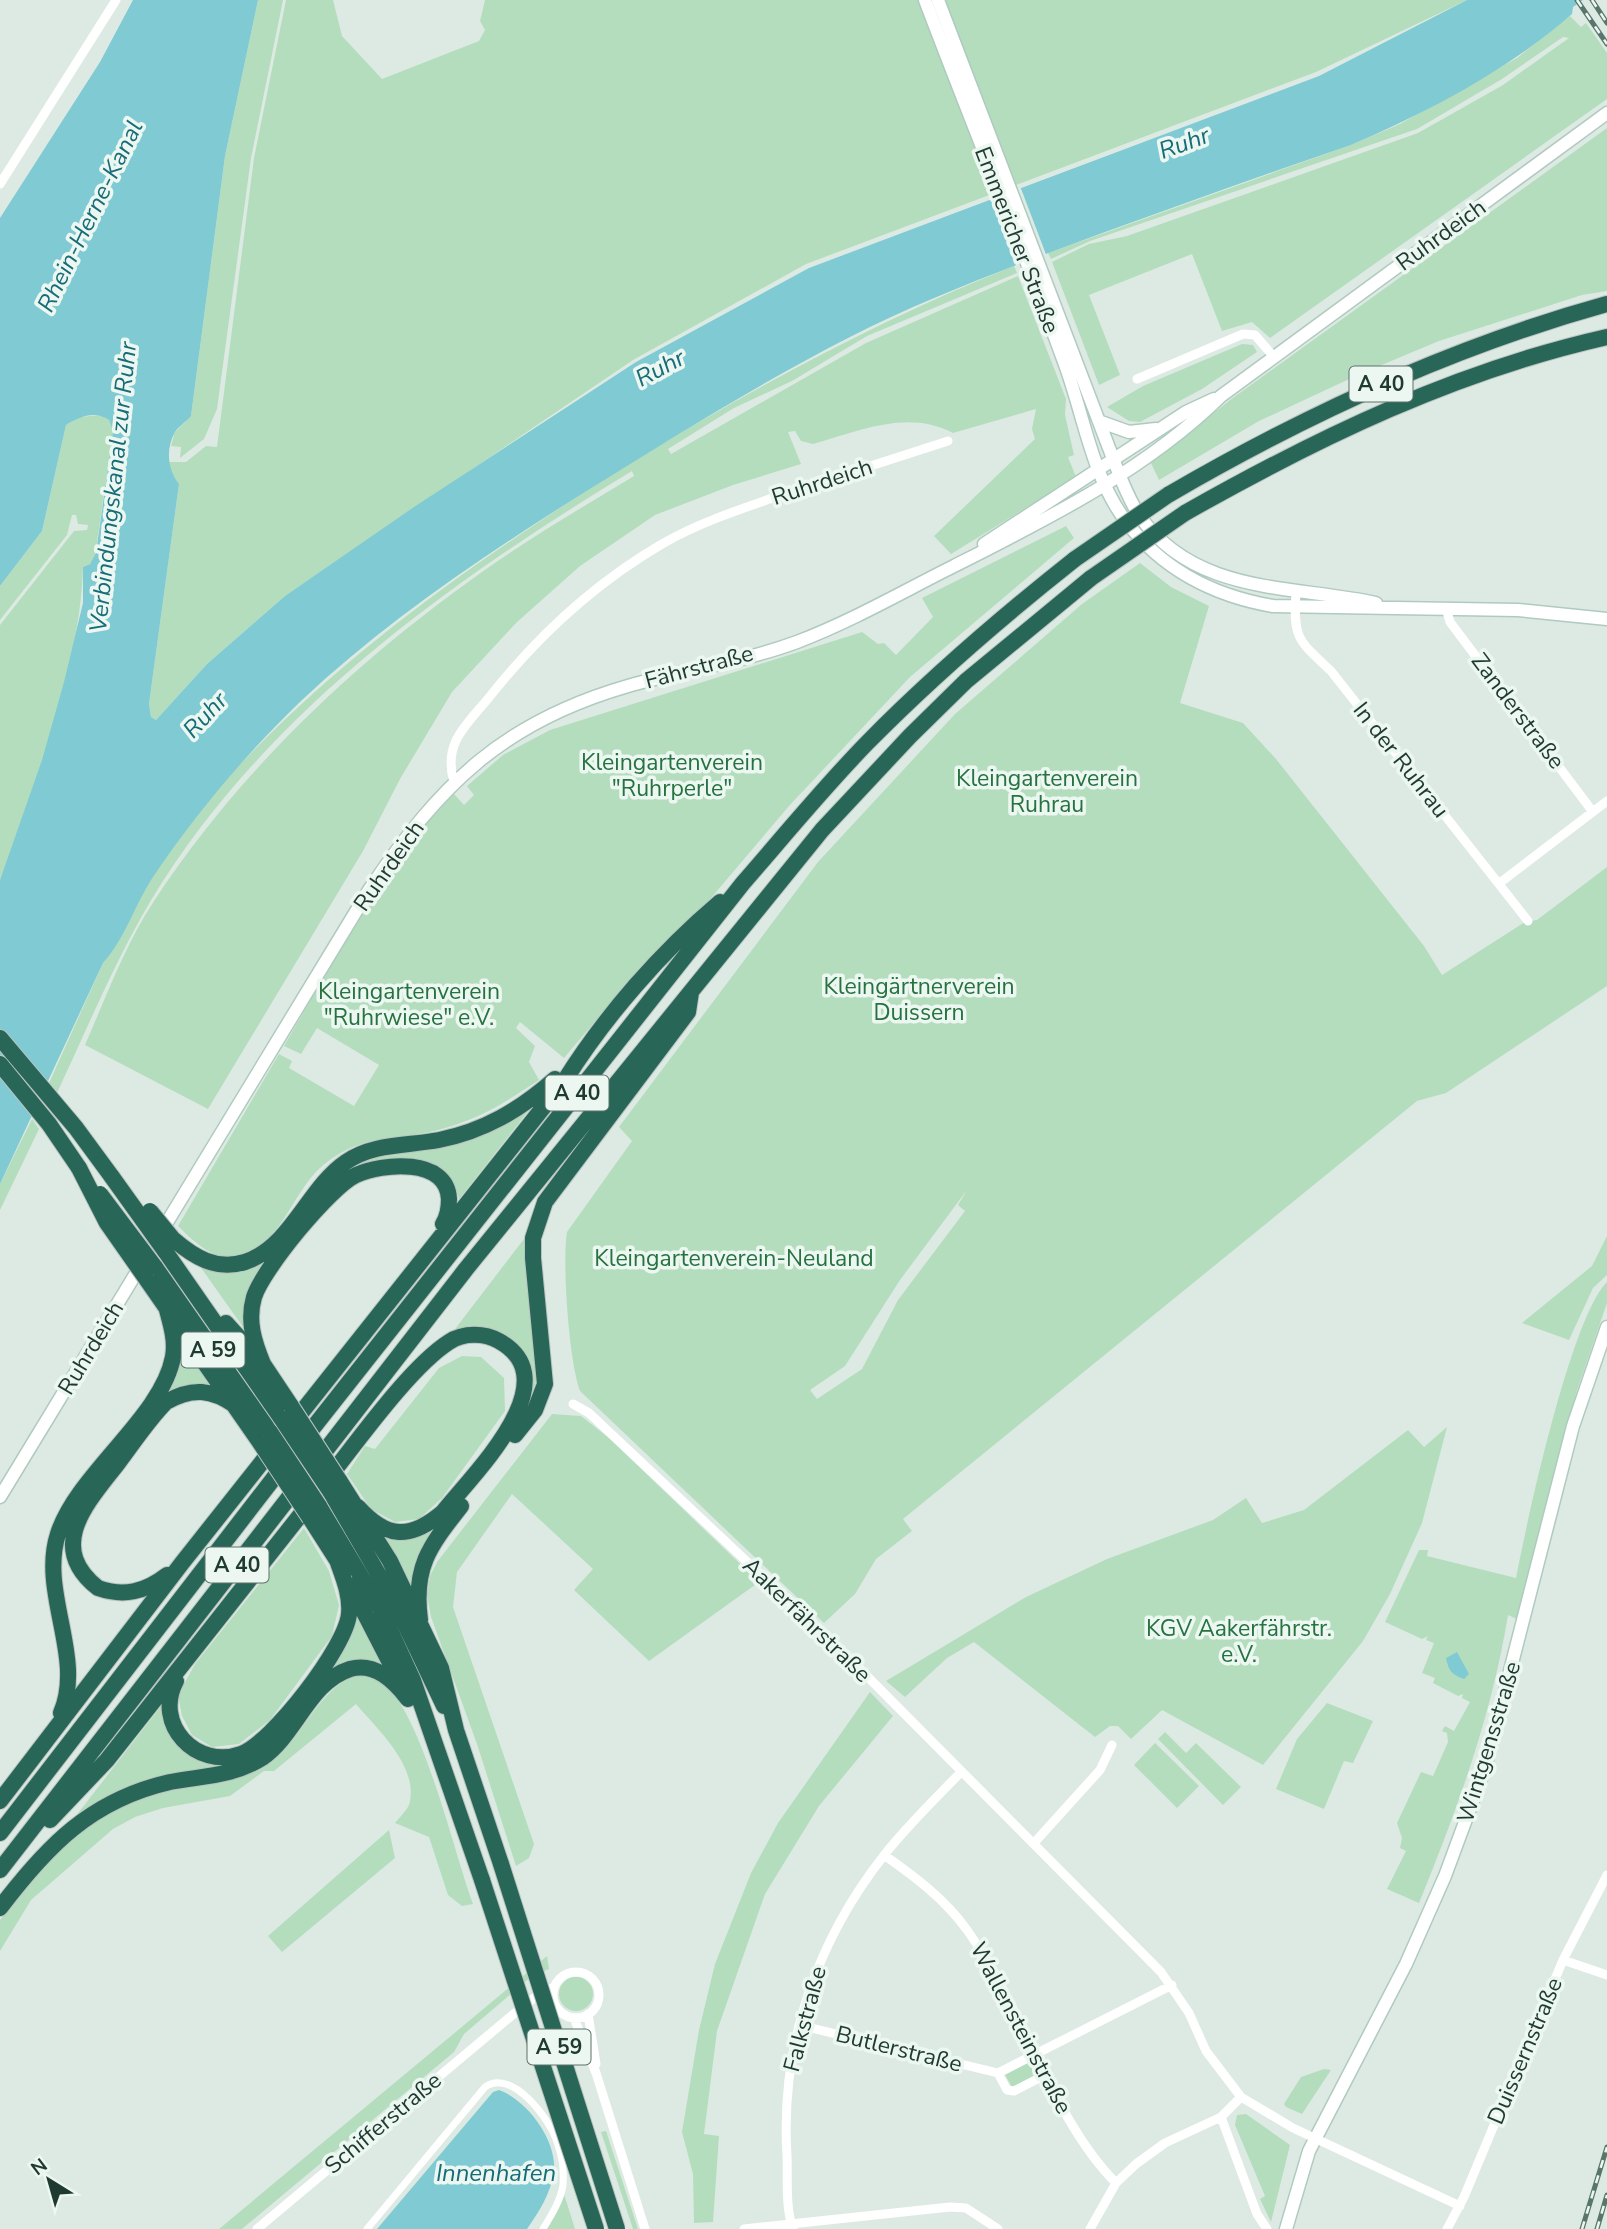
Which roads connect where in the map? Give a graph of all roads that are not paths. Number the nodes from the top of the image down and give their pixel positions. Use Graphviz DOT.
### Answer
graph roads {
  1 [pos="116,0"];
  2 [pos="925,0"];
  3 [pos="938,0"];
  4 [pos="1607,113"];
  5 [pos="0,184"];
  6 [pos="1607,304"];
  7 [pos="1607,337"];
  8 [pos="1274,357"];
  9 [pos="1070,360"];
  10 [pos="1137,379"];
  11 [pos="1221,396"];
  12 [pos="1101,422"];
  13 [pos="1160,429"];
  14 [pos="948,441"];
  15 [pos="1116,468"];
  16 [pos="1101,477"];
  17 [pos="953,566"];
  18 [pos="1296,593"];
  19 [pos="1389,606"];
  20 [pos="1295,608"];
  21 [pos="1446,608"];
  22 [pos="1605,615"];
  23 [pos="454,782"];
  24 [pos="1607,801"];
  25 [pos="1594,812"];
  26 [pos="1501,882"];
  27 [pos="743,883"];
  28 [pos="1528,921"];
  29 [pos="691,990"];
  30 [pos="0,1038"];
  31 [pos="580,1056"];
  32 [pos="0,1064"];
  33 [pos="169,1245"];
  34 [pos="466,1269"];
  35 [pos="411,1272"];
  36 [pos="151,1273"];
  37 [pos="193,1289"];
  38 [pos="167,1310"];
  39 [pos="1607,1327"];
  40 [pos="263,1364"];
  41 [pos="573,1404"];
  42 [pos="236,1406"];
  43 [pos="286,1412"];
  44 [pos="266,1438"];
  45 [pos="343,1460"];
  46 [pos="335,1485"];
  47 [pos="0,1497"];
  48 [pos="358,1507"];
  49 [pos="314,1512"];
  50 [pos="335,1557"];
  51 [pos="183,1563"];
  52 [pos="421,1620"];
  53 [pos="187,1659"];
  54 [pos="408,1699"];
  55 [pos="55,1728"];
  56 [pos="456,1730"];
  57 [pos="1112,1745"];
  58 [pos="439,1757"];
  59 [pos="961,1772"];
  60 [pos="0,1801"];
  61 [pos="0,1833"];
  62 [pos="1034,1843"];
  63 [pos="884,1854"];
  64 [pos="4,1865"];
  65 [pos="1607,1875"];
  66 [pos="0,1908"];
  67 [pos="1563,1960"];
  68 [pos="1607,1975"];
  69 [pos="1171,1985"];
  70 [pos="554,1987"];
  71 [pos="554,2003"];
  72 [pos="588,2014"];
  73 [pos="510,2017"];
  74 [pos="574,2018"];
  75 [pos="799,2025"];
  76 [pos="1037,2054"];
  77 [pos="596,2073"];
  78 [pos="998,2073"];
  79 [pos="1047,2074"];
  80 [pos="1241,2096"];
  81 [pos="1221,2117"];
  82 [pos="1315,2137"];
  83 [pos="1116,2183"];
  84 [pos="1460,2206"];
  85 [pos="792,2226"];
  86 [pos="257,2229"];
  87 [pos="367,2229"];
  88 [pos="543,2229"];
  89 [pos="596,2229"];
  90 [pos="617,2229"];
  91 [pos="645,2229"];
  92 [pos="744,2229"];
  93 [pos="998,2229"];
  94 [pos="1090,2229"];
  95 [pos="1266,2229"];
  96 [pos="1286,2229"];
  97 [pos="1447,2229"];
  1 -- 5 [label="street"];
  2 -- 9 [label="main road, Emmericher Straße"];
  3 -- 9 [label="main road, Emmericher Straße"];
  4 -- 8 [label="main road, Ruhrdeich"];
  6 -- 27 [label="highway, A 40, bridge"];
  7 -- 29 [label="highway, A 40, bridge"];
  8 -- 10 [label="street"];
  8 -- 11 [label="main road, Ruhrdeich"];
  9 -- 12 [label="main road, Emmericher Straße"];
  9 -- 16 [label="main road, Emmericher Straße"];
  11 -- 13 [label="main road, Ruhrdeich"];
  11 -- 15 [label="main road, Ruhrdeich"];
  12 -- 13 [label="main road"];
  12 -- 15 [label="main road, Emmericher Straße"];
  13 -- 15 [label="main road, Ruhrdeich"];
  14 -- 23 [label="street, Ruhrdeich"];
  15 -- 16 [label="main road, Ruhrdeich"];
  15 -- 18 [label="main road, Emmericher Straße"];
  16 -- 17 [label="main road, Ruhrdeich"];
  16 -- 20 [label="main road, Emmericher Straße"];
  17 -- 23 [label="main road, Fährstraße"];
  18 -- 19 [label="main road, Emmericher Straße"];
  18 -- 20 [label="street, In der Ruhrau"];
  19 -- 20 [label="main road, Emmericher Straße"];
  19 -- 21 [label="main road"];
  20 -- 26 [label="street, In der Ruhrau"];
  21 -- 22 [label="main road"];
  21 -- 25 [label="street, Zanderstraße"];
  23 -- 47 [label="main road, Ruhrdeich"];
  24 -- 25 [label="street"];
  25 -- 26 [label="street"];
  26 -- 28 [label="street, In der Ruhrau"];
  27 -- 31 [label="highway"];
  27 -- 61 [label="highway, A 40"];
  29 -- 34 [label="highway, A 40"];
  29 -- 52 [label="highway"];
  30 -- 33 [label="highway, A 59, bridge"];
  31 -- 33 [label="highway"];
  31 -- 35 [label="highway"];
  32 -- 36 [label="highway, bridge"];
  33 -- 37 [label="highway, A 59"];
  34 -- 45 [label="highway"];
  34 -- 64 [label="highway, A 40"];
  35 -- 40 [label="highway"];
  35 -- 51 [label="highway"];
  36 -- 38 [label="highway"];
  36 -- 44 [label="highway, A 59"];
  37 -- 40 [label="highway"];
  37 -- 43 [label="highway, A 59"];
  38 -- 42 [label="highway"];
  38 -- 55 [label="highway"];
  39 -- 82 [label="main road, Wintgensstraße"];
  40 -- 43 [label="highway"];
  41 -- 59 [label="street, Aakerfährstraße"];
  42 -- 44 [label="highway"];
  42 -- 51 [label="highway"];
  43 -- 46 [label="highway, A 59, bridge"];
  44 -- 49 [label="highway, A 59, bridge"];
  45 -- 48 [label="highway"];
  45 -- 53 [label="highway"];
  46 -- 48 [label="highway"];
  46 -- 56 [label="highway, A 59"];
  48 -- 52 [label="highway"];
  49 -- 50 [label="highway"];
  49 -- 58 [label="highway, A 59"];
  50 -- 53 [label="highway"];
  50 -- 54 [label="highway"];
  51 -- 55 [label="highway"];
  52 -- 56 [label="highway"];
  53 -- 64 [label="highway"];
  54 -- 58 [label="highway"];
  54 -- 66 [label="highway"];
  55 -- 60 [label="highway"];
  56 -- 90 [label="highway, A 59, bridge"];
  57 -- 62 [label="street"];
  58 -- 89 [label="highway, A 59, bridge"];
  59 -- 62 [label="street, Aakerfährstraße"];
  59 -- 63 [label="street, Falkstraße"];
  62 -- 69 [label="street, Aakerfährstraße"];
  63 -- 75 [label="street, Falkstraße"];
  63 -- 76 [label="street, Wallensteinstraße"];
  65 -- 67 [label="street, Duissernstraße"];
  67 -- 68 [label="street"];
  67 -- 84 [label="street, Duissernstraße"];
  69 -- 76 [label="street"];
  69 -- 80 [label="street, Aakerfährstraße"];
  70 -- 71 [label="street"];
  70 -- 72 [label="street, Schifferstraße"];
  70 -- 73 [label="street, Schifferstraße"];
  71 -- 73 [label="street, Schifferstraße"];
  71 -- 74 [label="street"];
  72 -- 74 [label="street"];
  72 -- 77 [label="street, Schifferstraße"];
  73 -- 86 [label="street, Schifferstraße"];
  74 -- 77 [label="street, Schifferstraße"];
  75 -- 78 [label="street, Butlerstraße"];
  75 -- 85 [label="street, Falkstraße"];
  76 -- 78 [label="street"];
  76 -- 79 [label="street, Wallensteinstraße"];
  77 -- 91 [label="street, Schifferstraße"];
  78 -- 79 [label="street, Butlerstraße"];
  79 -- 83 [label="street, Wallensteinstraße"];
  80 -- 81 [label="street"];
  80 -- 82 [label="street, Aakerfährstraße"];
  81 -- 83 [label="street"];
  81 -- 95 [label="street"];
  82 -- 84 [label="street, Aakerfährstraße"];
  82 -- 96 [label="main road"];
  83 -- 94 [label="street"];
  84 -- 97 [label="street, Duissernstraße"];
  85 -- 92 [label="street"];
  85 -- 93 [label="street"];
  87 -- 88 [label="street"];
}
